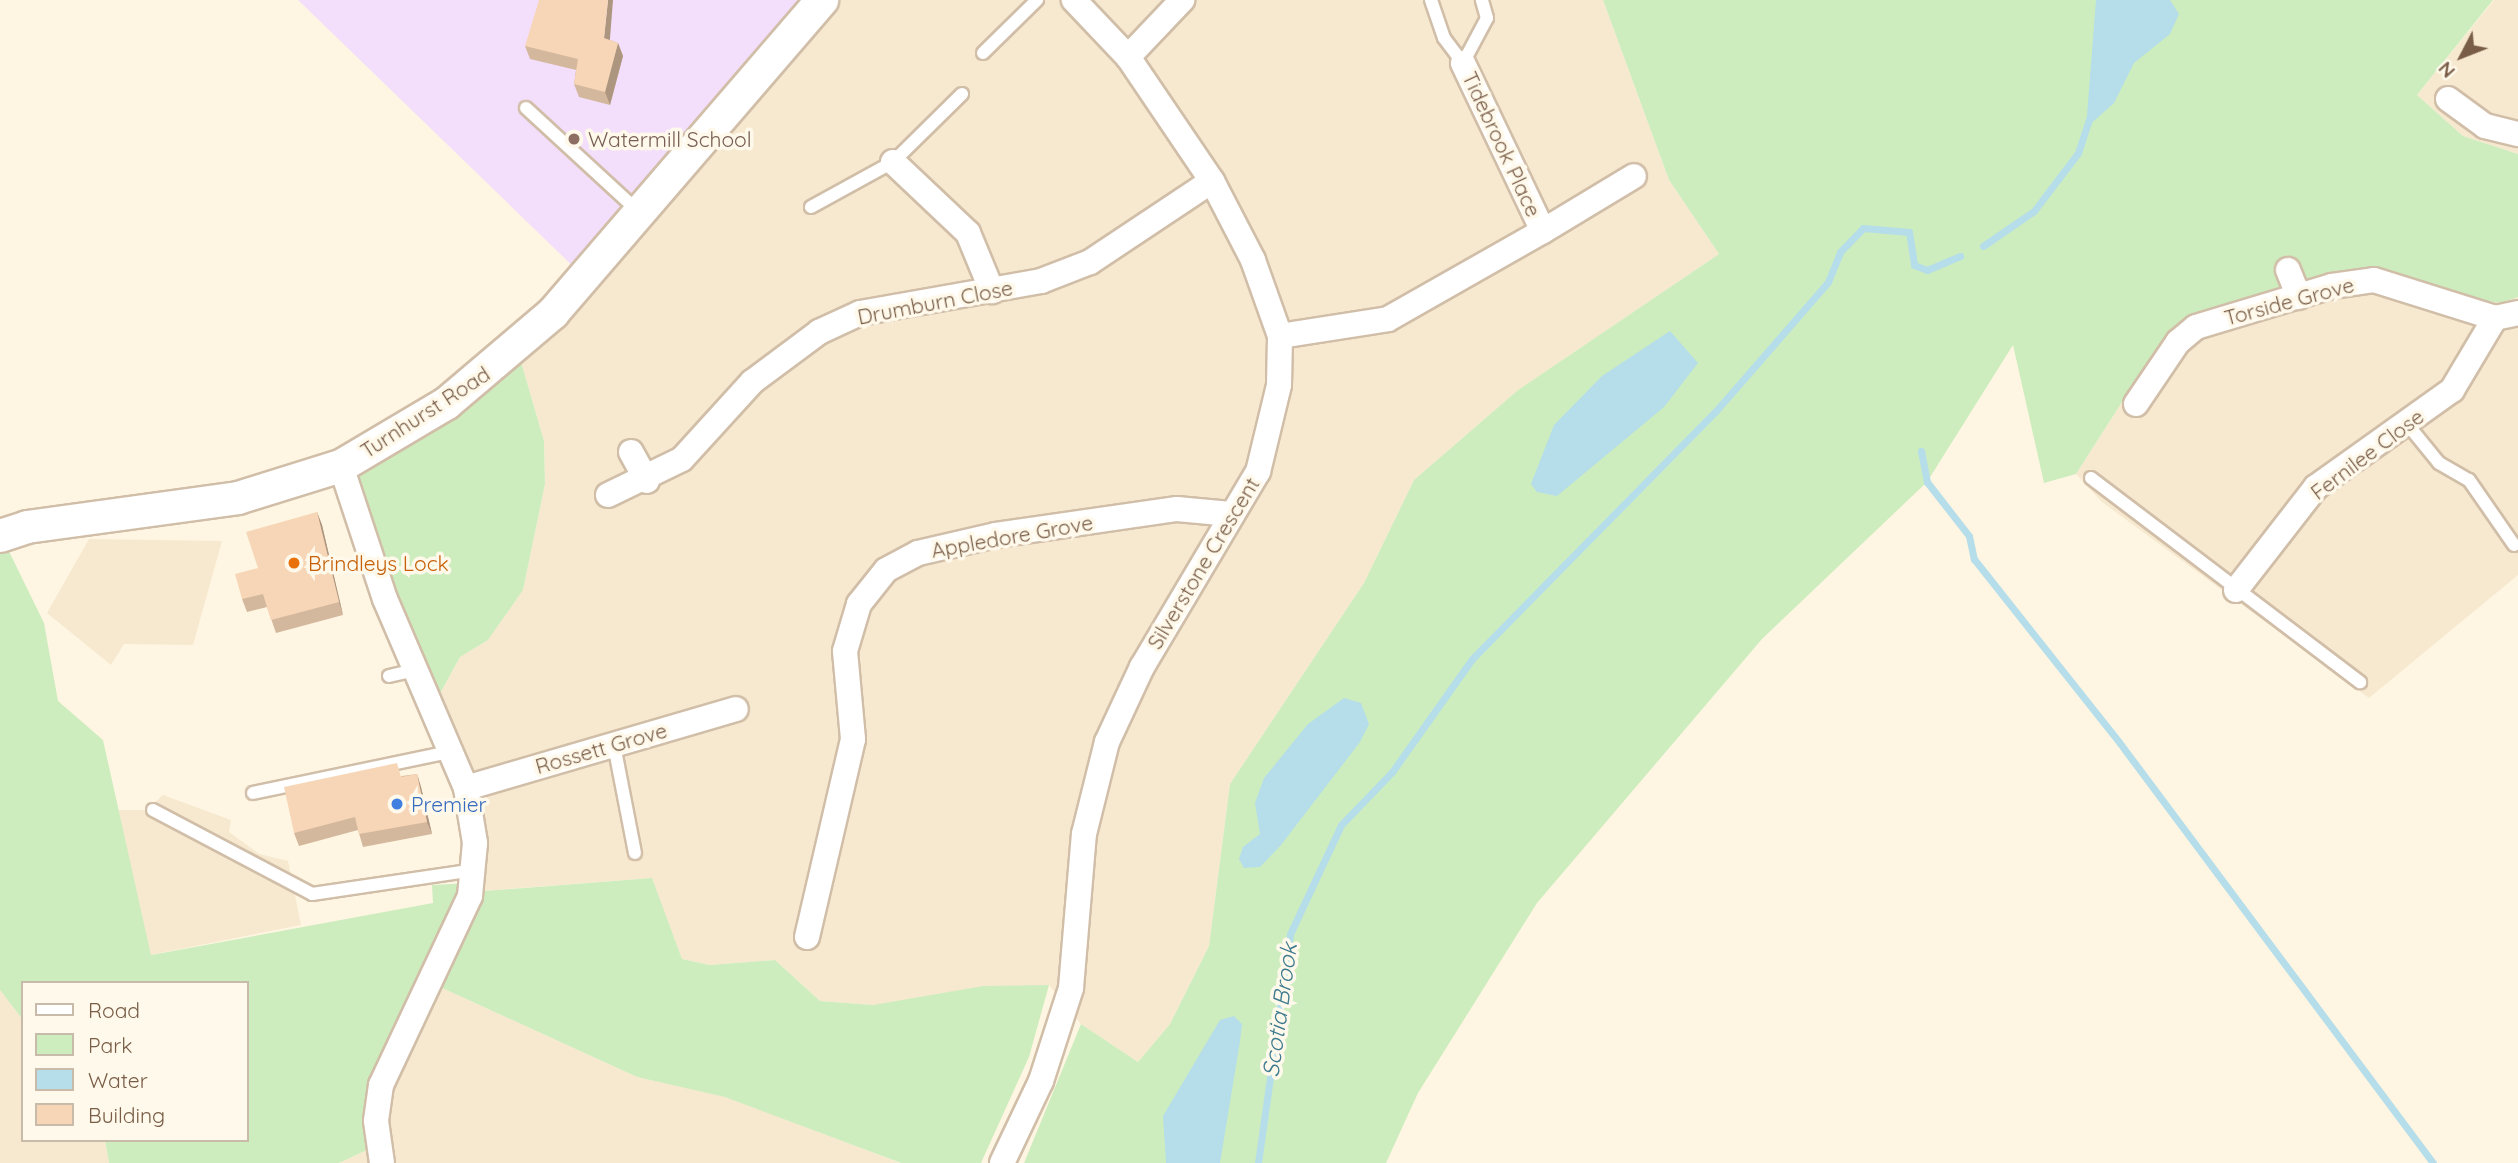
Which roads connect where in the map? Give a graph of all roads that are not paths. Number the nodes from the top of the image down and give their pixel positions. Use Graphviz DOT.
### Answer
graph roads {
  1 [pos="822,0"];
  2 [pos="1037,0"];
  3 [pos="1074,0"];
  4 [pos="1182,0"];
  5 [pos="1431,0"];
  6 [pos="1482,0"];
  7 [pos="983,53"];
  8 [pos="1128,57"];
  9 [pos="1463,63"];
  10 [pos="962,94"];
  11 [pos="2448,99"];
  12 [pos="526,107"];
  13 [pos="2518,134"];
  14 [pos="893,162"];
  15 [pos="1634,176"];
  16 [pos="1212,181"];
  17 [pos="811,207"];
  18 [pos="640,212"];
  19 [pos="1543,230"];
  20 [pos="2288,270"];
  21 [pos="992,291"];
  22 [pos="2299,297"];
  23 [pos="2506,315"];
  24 [pos="1280,336"];
  25 [pos="2136,404"];
  26 [pos="2408,425"];
  27 [pos="631,452"];
  28 [pos="341,466"];
  29 [pos="2091,478"];
  30 [pos="647,481"];
  31 [pos="608,495"];
  32 [pos="1231,514"];
  33 [pos="0,536"];
  34 [pos="2514,545"];
  35 [pos="2236,590"];
  36 [pos="414,670"];
  37 [pos="389,676"];
  38 [pos="2360,682"];
  39 [pos="736,709"];
  40 [pos="614,745"];
  41 [pos="450,752"];
  42 [pos="466,788"];
  43 [pos="253,793"];
  44 [pos="153,810"];
  45 [pos="635,853"];
  46 [pos="475,870"];
  47 [pos="807,937"];
  48 [pos="382,1163"];
  49 [pos="1002,1163"];
  1 -- 18 [label="street, Turnhurst Road"];
  2 -- 7 [label="lane"];
  3 -- 8 [label="street, Silverstone Crescent"];
  4 -- 8 [label="street"];
  5 -- 9 [label="lane"];
  6 -- 9 [label="lane"];
  8 -- 16 [label="street, Silverstone Crescent"];
  9 -- 19 [label="street, Tidebrook Place"];
  10 -- 14 [label="lane"];
  11 -- 13 [label="street"];
  12 -- 18 [label="lane"];
  14 -- 17 [label="lane"];
  14 -- 21 [label="street"];
  15 -- 19 [label="street"];
  16 -- 21 [label="street, Drumburn Close"];
  16 -- 24 [label="street, Silverstone Crescent"];
  18 -- 28 [label="street, Turnhurst Road"];
  19 -- 24 [label="street, Tidebrook Place"];
  20 -- 22 [label="street"];
  21 -- 30 [label="street, Drumburn Close"];
  22 -- 23 [label="street, Torside Grove"];
  22 -- 25 [label="street, Torside Grove"];
  23 -- 26 [label="street, Fernilee Close"];
  24 -- 32 [label="street, Silverstone Crescent"];
  26 -- 34 [label="lane"];
  26 -- 35 [label="street, Fernilee Close"];
  27 -- 30 [label="street"];
  28 -- 33 [label="street, Turnhurst Road"];
  28 -- 36 [label="street"];
  29 -- 35 [label="lane"];
  30 -- 31 [label="street, Drumburn Close"];
  32 -- 47 [label="street, Appledore Grove"];
  32 -- 49 [label="street, Silverstone Crescent"];
  35 -- 38 [label="lane"];
  36 -- 37 [label="lane"];
  36 -- 41 [label="street"];
  39 -- 40 [label="street, Rossett Grove"];
  40 -- 42 [label="street, Rossett Grove"];
  40 -- 45 [label="lane"];
  41 -- 42 [label="street"];
  41 -- 43 [label="lane"];
  42 -- 46 [label="street"];
  44 -- 46 [label="lane"];
  46 -- 48 [label="street"];
}
